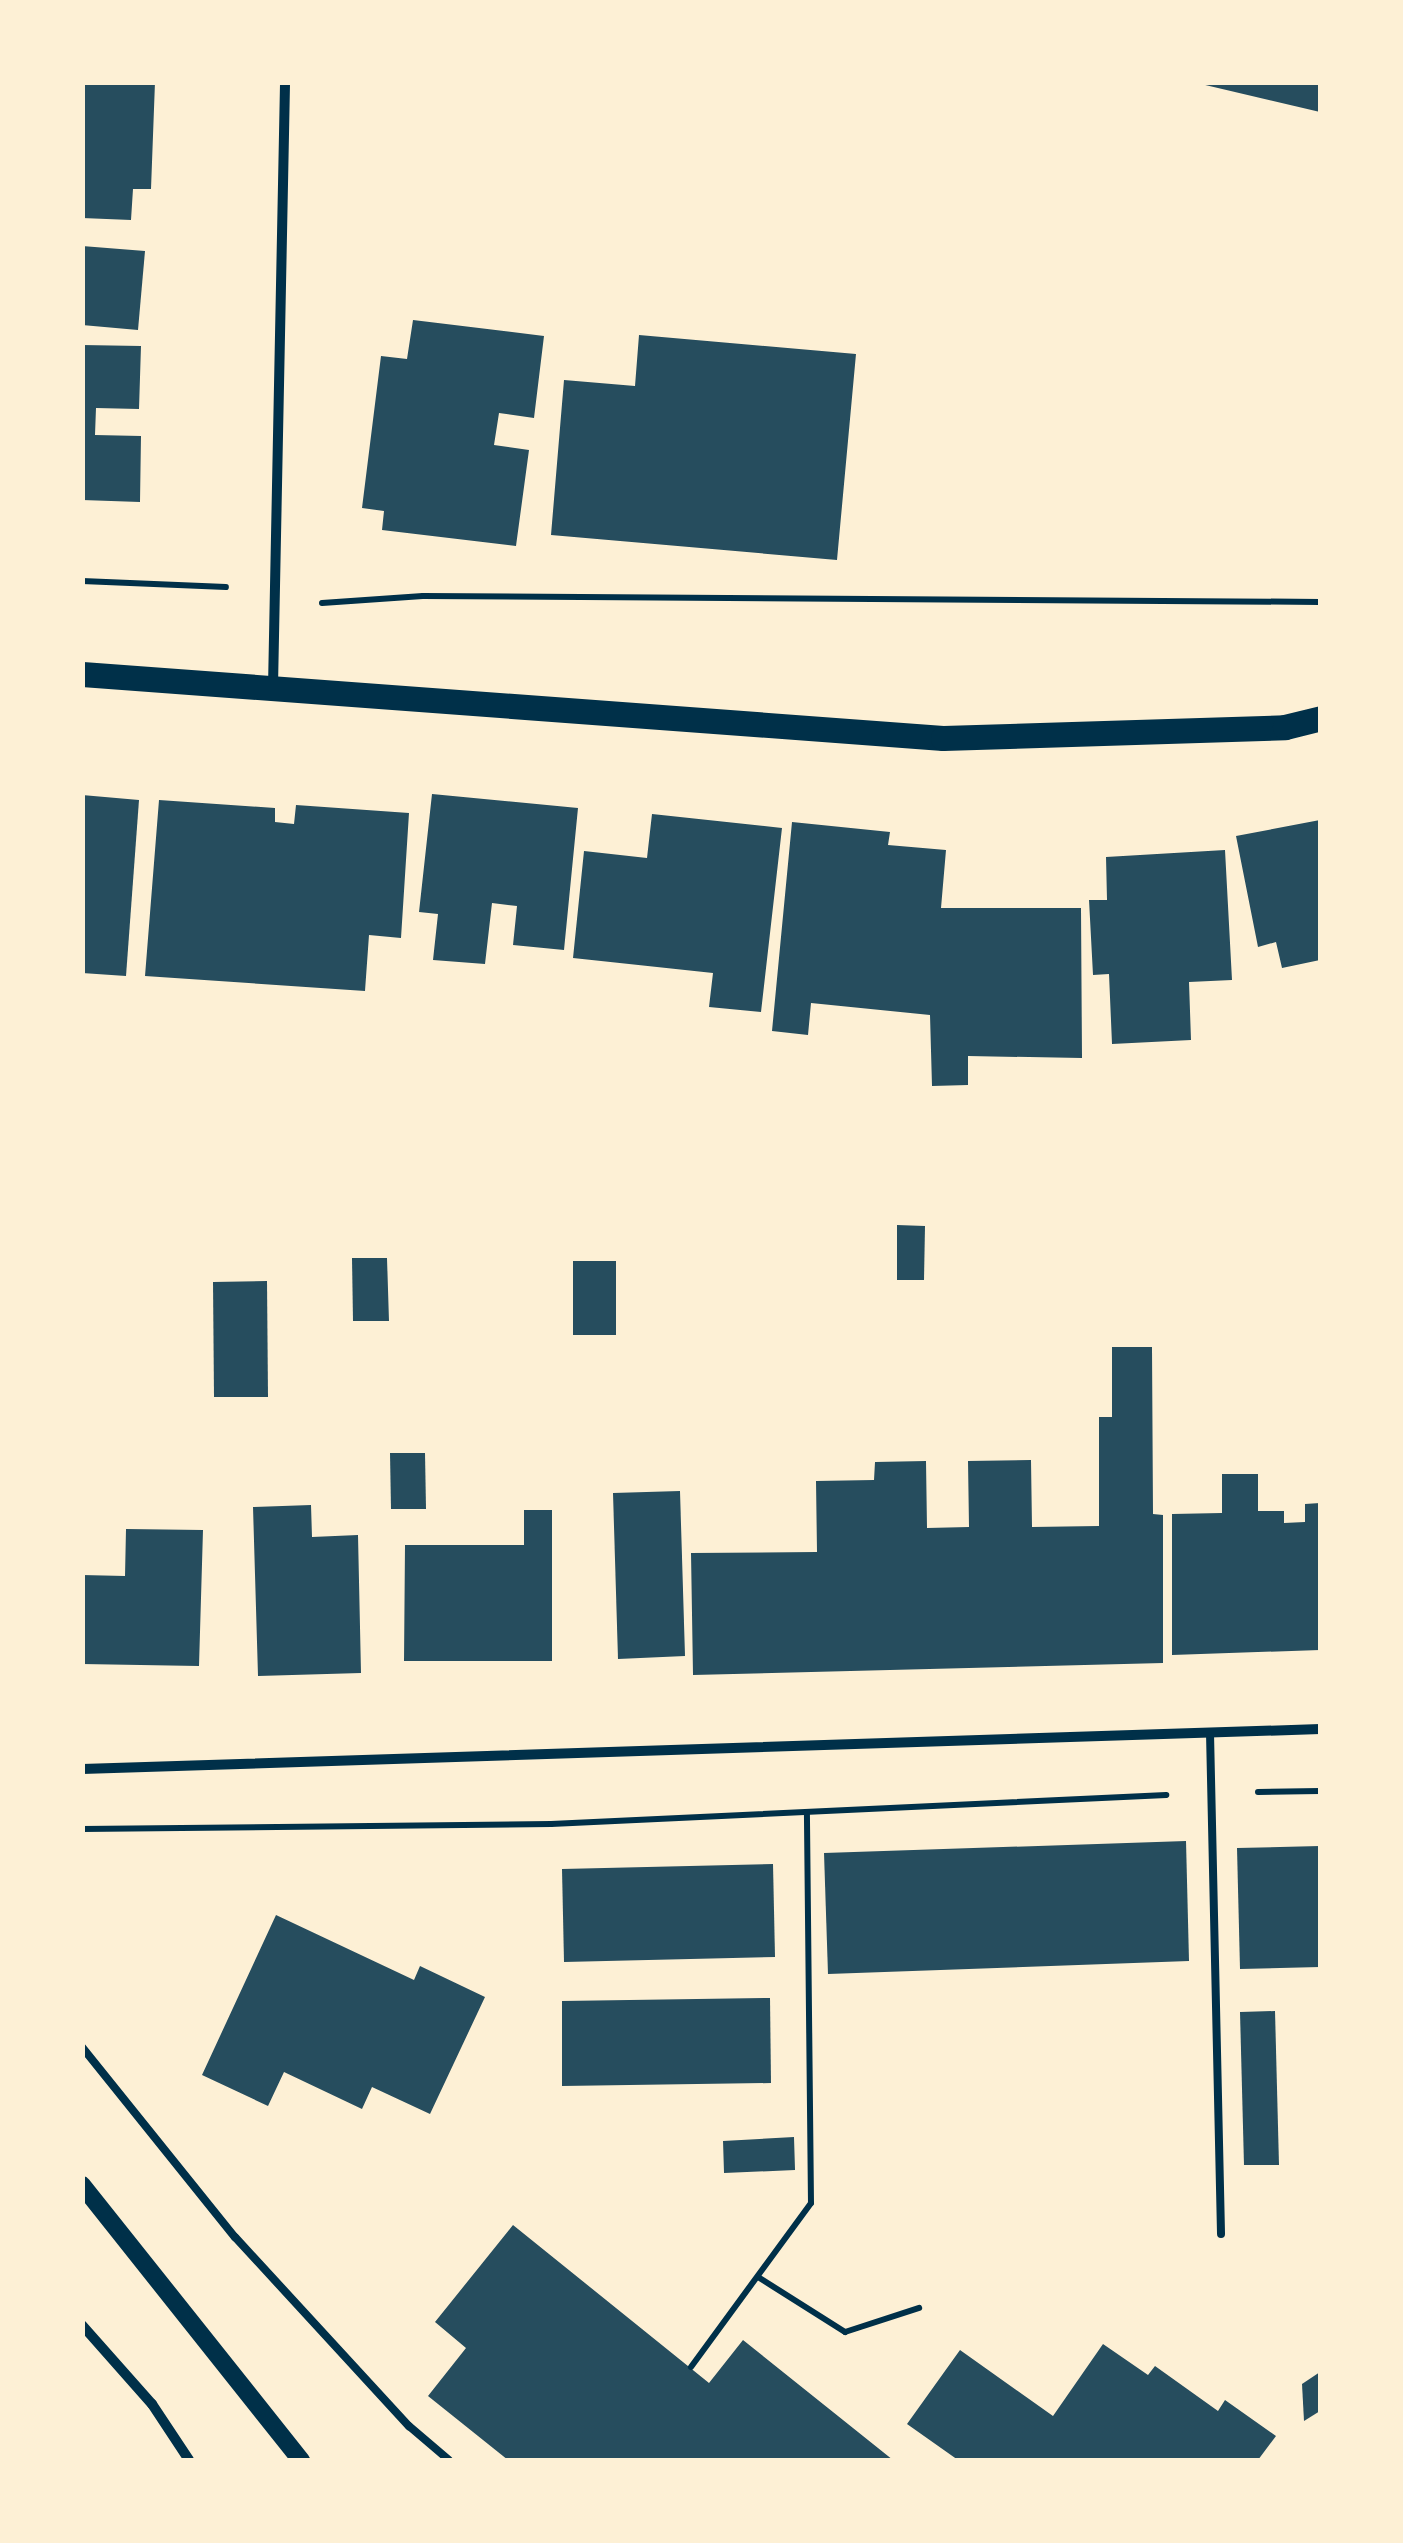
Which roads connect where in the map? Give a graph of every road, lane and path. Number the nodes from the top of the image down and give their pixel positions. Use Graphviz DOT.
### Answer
graph roads {
  1 [pos="285,82"];
  2 [pos="82,582"];
  3 [pos="276,596"];
  4 [pos="1320,602"];
  5 [pos="82,674"];
  6 [pos="273,688"];
  7 [pos="1320,718"];
  8 [pos="1320,1730"];
  9 [pos="1210,1732"];
  10 [pos="82,1769"];
  11 [pos="1320,1792"];
  12 [pos="1210,1793"];
  13 [pos="807,1812"];
  14 [pos="82,1829"];
  15 [pos="82,2047"];
  16 [pos="82,2185"];
  17 [pos="1221,2234"];
  18 [pos="758,2276"];
  19 [pos="919,2308"];
  20 [pos="82,2326"];
  21 [pos="691,2367"];
  22 [pos="189,2460"];
  23 [pos="301,2460"];
  24 [pos="449,2460"];
  1 -- 3 [label="street"];
  2 -- 3 [label="path"];
  3 -- 4 [label="path"];
  3 -- 6 [label="street"];
  5 -- 6 [label="main road"];
  6 -- 7 [label="main road"];
  8 -- 9 [label="street"];
  9 -- 10 [label="street"];
  9 -- 12 [label="lane"];
  11 -- 12 [label="path"];
  12 -- 13 [label="path"];
  12 -- 17 [label="lane"];
  13 -- 14 [label="path"];
  13 -- 18 [label="path"];
  15 -- 24 [label="lane"];
  16 -- 23 [label="street"];
  18 -- 19 [label="path"];
  18 -- 21 [label="path"];
  20 -- 22 [label="street"];
}
